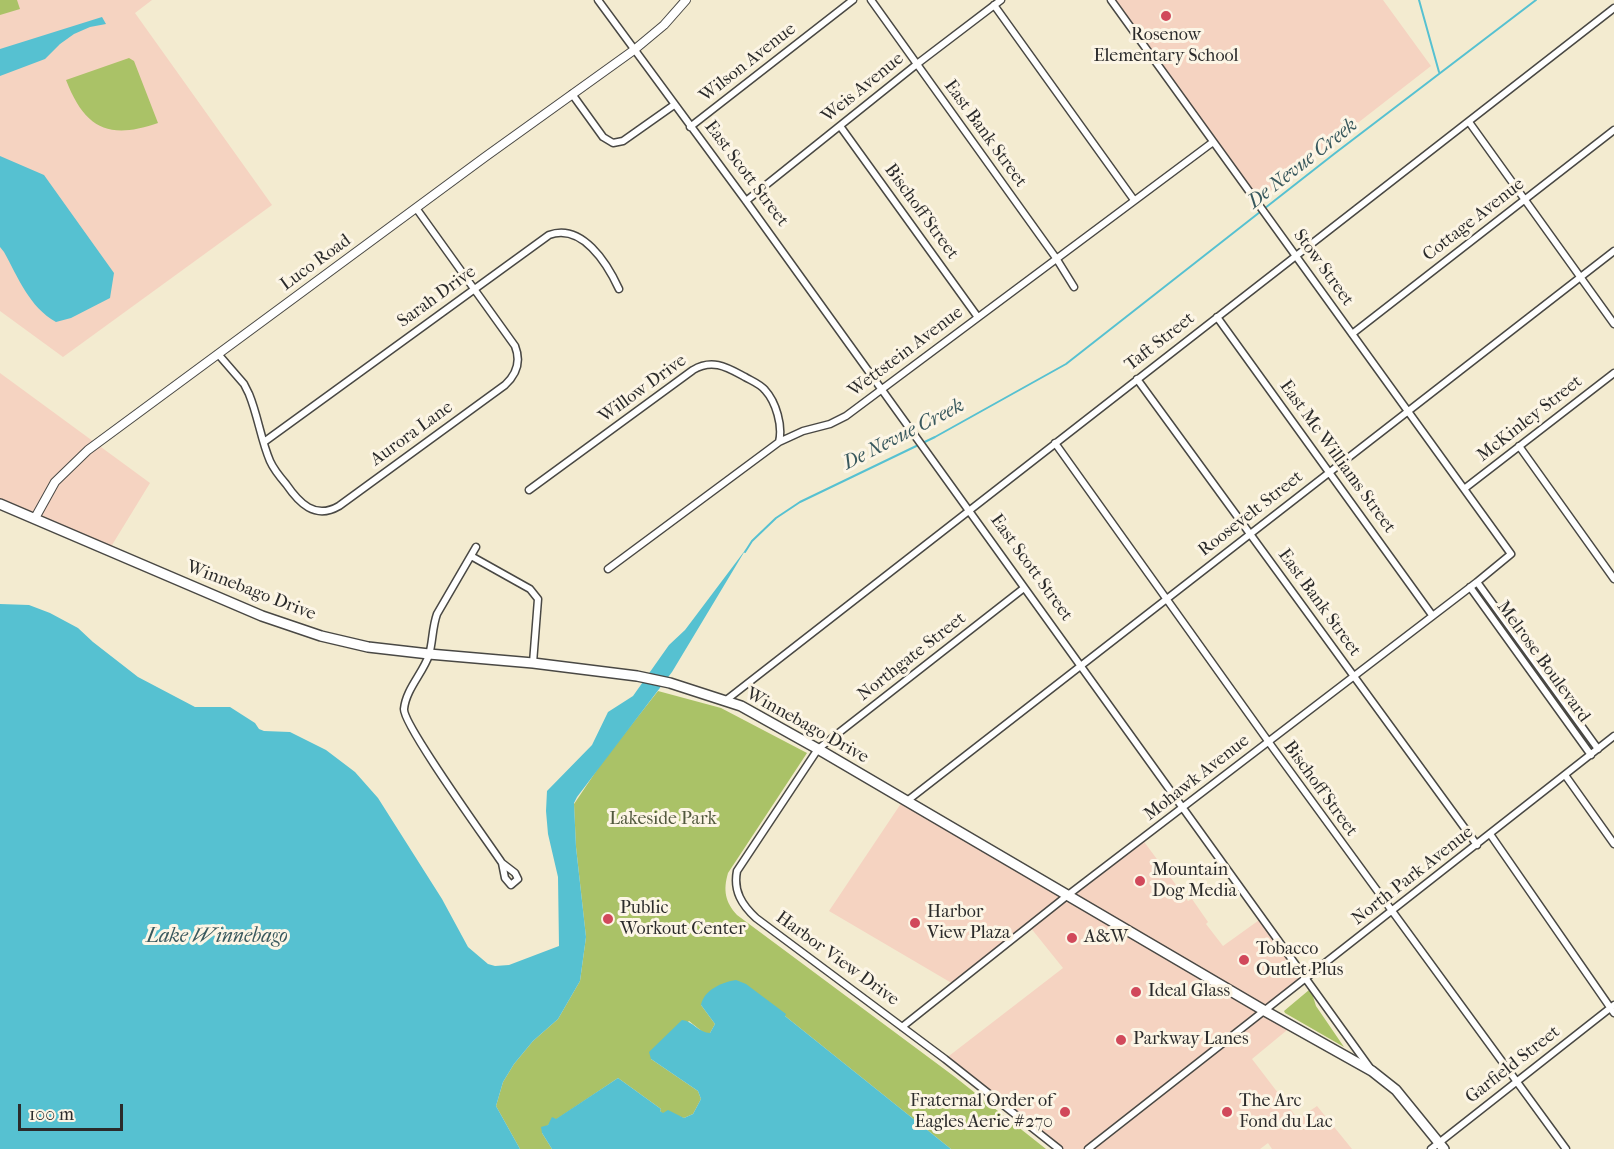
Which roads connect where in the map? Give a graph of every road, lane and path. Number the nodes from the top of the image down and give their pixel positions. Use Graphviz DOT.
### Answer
graph roads {
  1 [pos="598,0"];
  2 [pos="686,0"];
  3 [pos="854,0"];
  4 [pos="871,0"];
  5 [pos="1001,0"];
  6 [pos="1111,0"];
  7 [pos="994,5"];
  8 [pos="1614,8"];
  9 [pos="634,50"];
  10 [pos="917,64"];
  11 [pos="572,94"];
  12 [pos="674,105"];
  13 [pos="1469,122"];
  14 [pos="840,126"];
  15 [pos="690,127"];
  16 [pos="1614,130"];
  17 [pos="1213,142"];
  18 [pos="1134,200"];
  19 [pos="1524,200"];
  20 [pos="746,201"];
  21 [pos="416,208"];
  22 [pos="1614,251"];
  23 [pos="1295,256"];
  24 [pos="1056,258"];
  25 [pos="1580,277"];
  26 [pos="1074,287"];
  27 [pos="474,288"];
  28 [pos="619,289"];
  29 [pos="977,316"];
  30 [pos="1217,317"];
  31 [pos="1614,324"];
  32 [pos="1352,334"];
  33 [pos="218,354"];
  34 [pos="1614,373"];
  35 [pos="1137,379"];
  36 [pos="882,390"];
  37 [pos="1408,412"];
  38 [pos="264,442"];
  39 [pos="779,442"];
  40 [pos="1055,443"];
  41 [pos="1519,446"];
  42 [pos="1329,473"];
  43 [pos="1464,489"];
  44 [pos="529,490"];
  45 [pos="0,504"];
  46 [pos="969,510"];
  47 [pos="35,518"];
  48 [pos="1251,535"];
  49 [pos="476,547"];
  50 [pos="1510,554"];
  51 [pos="471,556"];
  52 [pos="608,569"];
  53 [pos="1614,579"];
  54 [pos="1477,582"];
  55 [pos="1470,587"];
  56 [pos="1024,588"];
  57 [pos="1167,598"];
  58 [pos="1432,615"];
  59 [pos="429,654"];
  60 [pos="533,663"];
  61 [pos="1080,666"];
  62 [pos="1353,676"];
  63 [pos="725,701"];
  64 [pos="1614,736"];
  65 [pos="1268,742"];
  66 [pos="818,748"];
  67 [pos="1598,748"];
  68 [pos="1591,755"];
  69 [pos="1565,775"];
  70 [pos="907,801"];
  71 [pos="1183,808"];
  72 [pos="1490,834"];
  73 [pos="1614,844"];
  74 [pos="1476,845"];
  75 [pos="502,863"];
  76 [pos="1068,895"];
  77 [pos="1391,912"];
  78 [pos="1307,978"];
  79 [pos="1613,1008"];
  80 [pos="1265,1011"];
  81 [pos="902,1027"];
  82 [pos="1372,1071"];
  83 [pos="1515,1082"];
  84 [pos="1442,1146"];
  85 [pos="1059,1149"];
  86 [pos="1088,1149"];
  87 [pos="1431,1149"];
  88 [pos="1566,1149"];
  1 -- 9 [label="street, East Scott Street"];
  2 -- 9 [label="street, Luco Road"];
  3 -- 15 [label="street, Wilson Avenue"];
  4 -- 10 [label="street, East Bank Street"];
  5 -- 7 [label="street, Weis Avenue"];
  6 -- 17 [label="street, Stow Street"];
  7 -- 10 [label="street, Weis Avenue"];
  7 -- 18 [label="street"];
  8 -- 13 [label="street, Taft Street"];
  9 -- 11 [label="street, Luco Road"];
  9 -- 12 [label="street, East Scott Street"];
  10 -- 14 [label="street, Weis Avenue"];
  10 -- 24 [label="street, East Bank Street"];
  11 -- 12 [label="street"];
  11 -- 21 [label="street, Luco Road"];
  12 -- 15 [label="street, East Scott Street"];
  13 -- 19 [label="street"];
  13 -- 23 [label="street, Taft Street"];
  14 -- 20 [label="street, Weis Avenue"];
  14 -- 29 [label="street, Bischoff Street"];
  15 -- 20 [label="street, East Scott Street"];
  16 -- 19 [label="street, Cottage Avenue"];
  17 -- 18 [label="street, Wettstein Avenue"];
  17 -- 23 [label="street, Stow Street"];
  18 -- 24 [label="street, Wettstein Avenue"];
  19 -- 25 [label="street"];
  19 -- 32 [label="street, Cottage Avenue"];
  20 -- 36 [label="street, East Scott Street"];
  21 -- 27 [label="street, Aurora Lane"];
  21 -- 33 [label="street, Luco Road"];
  22 -- 25 [label="street, Roosevelt Street"];
  23 -- 30 [label="street, Taft Street"];
  23 -- 32 [label="street, Stow Street"];
  24 -- 26 [label="street, East Bank Street"];
  24 -- 29 [label="street, Wettstein Avenue"];
  25 -- 31 [label="street"];
  25 -- 37 [label="street, Roosevelt Street"];
  27 -- 28 [label="street, Sarah Drive"];
  27 -- 38 [label="street, Sarah Drive"];
  27 -- 38 [label="street, Aurora Lane"];
  29 -- 36 [label="street, Wettstein Avenue"];
  30 -- 35 [label="street, Taft Street"];
  30 -- 42 [label="street, East Mc Williams Street"];
  32 -- 37 [label="street, Stow Street"];
  33 -- 38 [label="street, Aurora Lane"];
  33 -- 47 [label="street, Luco Road"];
  34 -- 41 [label="street, McKinley Street"];
  35 -- 40 [label="street, Taft Street"];
  35 -- 48 [label="street, East Bank Street"];
  36 -- 39 [label="street, Wettstein Avenue"];
  36 -- 46 [label="street, East Scott Street"];
  37 -- 42 [label="street, Roosevelt Street"];
  37 -- 43 [label="street, Stow Street"];
  39 -- 44 [label="street, Willow Drive"];
  39 -- 52 [label="street, Wettstein Avenue"];
  40 -- 46 [label="street, Taft Street"];
  40 -- 57 [label="street, Bischoff Street"];
  41 -- 43 [label="street, McKinley Street"];
  41 -- 53 [label="street"];
  42 -- 48 [label="street, Roosevelt Street"];
  42 -- 58 [label="street, East Mc Williams Street"];
  43 -- 50 [label="street, Stow Street"];
  45 -- 47 [label="main road, Winnebago Drive"];
  46 -- 56 [label="street, East Scott Street"];
  46 -- 63 [label="street, Taft Street"];
  47 -- 59 [label="main road, Winnebago Drive"];
  48 -- 57 [label="street, Roosevelt Street"];
  48 -- 62 [label="street, East Bank Street"];
  49 -- 51 [label="street"];
  50 -- 54 [label="street, Mohawk Avenue"];
  51 -- 59 [label="street"];
  51 -- 60 [label="street"];
  54 -- 55 [label="street, Mohawk Avenue"];
  54 -- 67 [label="street, Melrose Boulevard"];
  55 -- 58 [label="street, Mohawk Avenue"];
  55 -- 68 [label="street, Melrose Boulevard"];
  56 -- 61 [label="street, East Scott Street"];
  56 -- 66 [label="street, Northgate Street"];
  57 -- 61 [label="street, Roosevelt Street"];
  57 -- 65 [label="street, Bischoff Street"];
  58 -- 62 [label="street, Mohawk Avenue"];
  59 -- 60 [label="main road, Winnebago Drive"];
  59 -- 75 [label="street"];
  60 -- 63 [label="main road, Winnebago Drive"];
  61 -- 70 [label="street, Roosevelt Street"];
  61 -- 71 [label="street, East Scott Street"];
  62 -- 65 [label="street, Mohawk Avenue"];
  62 -- 74 [label="street, East Bank Street"];
  63 -- 66 [label="main road, Winnebago Drive"];
  64 -- 67 [label="street, North Park Avenue"];
  65 -- 71 [label="street, Mohawk Avenue"];
  65 -- 77 [label="street, Bischoff Street"];
  66 -- 70 [label="main road, Winnebago Drive"];
  66 -- 81 [label="street, Harbor View Drive"];
  67 -- 68 [label="street, North Park Avenue"];
  68 -- 69 [label="street, North Park Avenue"];
  69 -- 72 [label="street, North Park Avenue"];
  69 -- 73 [label="street"];
  70 -- 76 [label="main road, Winnebago Drive"];
  71 -- 76 [label="street, Mohawk Avenue"];
  71 -- 78 [label="street, East Scott Street"];
  72 -- 74 [label="street, North Park Avenue"];
  72 -- 79 [label="street"];
  74 -- 77 [label="street, North Park Avenue"];
  76 -- 80 [label="main road, Winnebago Drive"];
  76 -- 81 [label="street, Mohawk Avenue"];
  77 -- 78 [label="street, North Park Avenue"];
  77 -- 83 [label="street, Bischoff Street"];
  78 -- 80 [label="street, North Park Avenue"];
  78 -- 82 [label="street, East Scott Street"];
  79 -- 83 [label="street, Garfield Street"];
  80 -- 82 [label="main road, Winnebago Drive"];
  80 -- 86 [label="street, North Park Avenue"];
  81 -- 85 [label="street, Harbor View Drive"];
  82 -- 84 [label="main road, East Scott Street"];
  83 -- 84 [label="street, Garfield Street"];
  83 -- 88 [label="street, Bischoff Street"];
  84 -- 87 [label="street, Garfield Street"];
}
